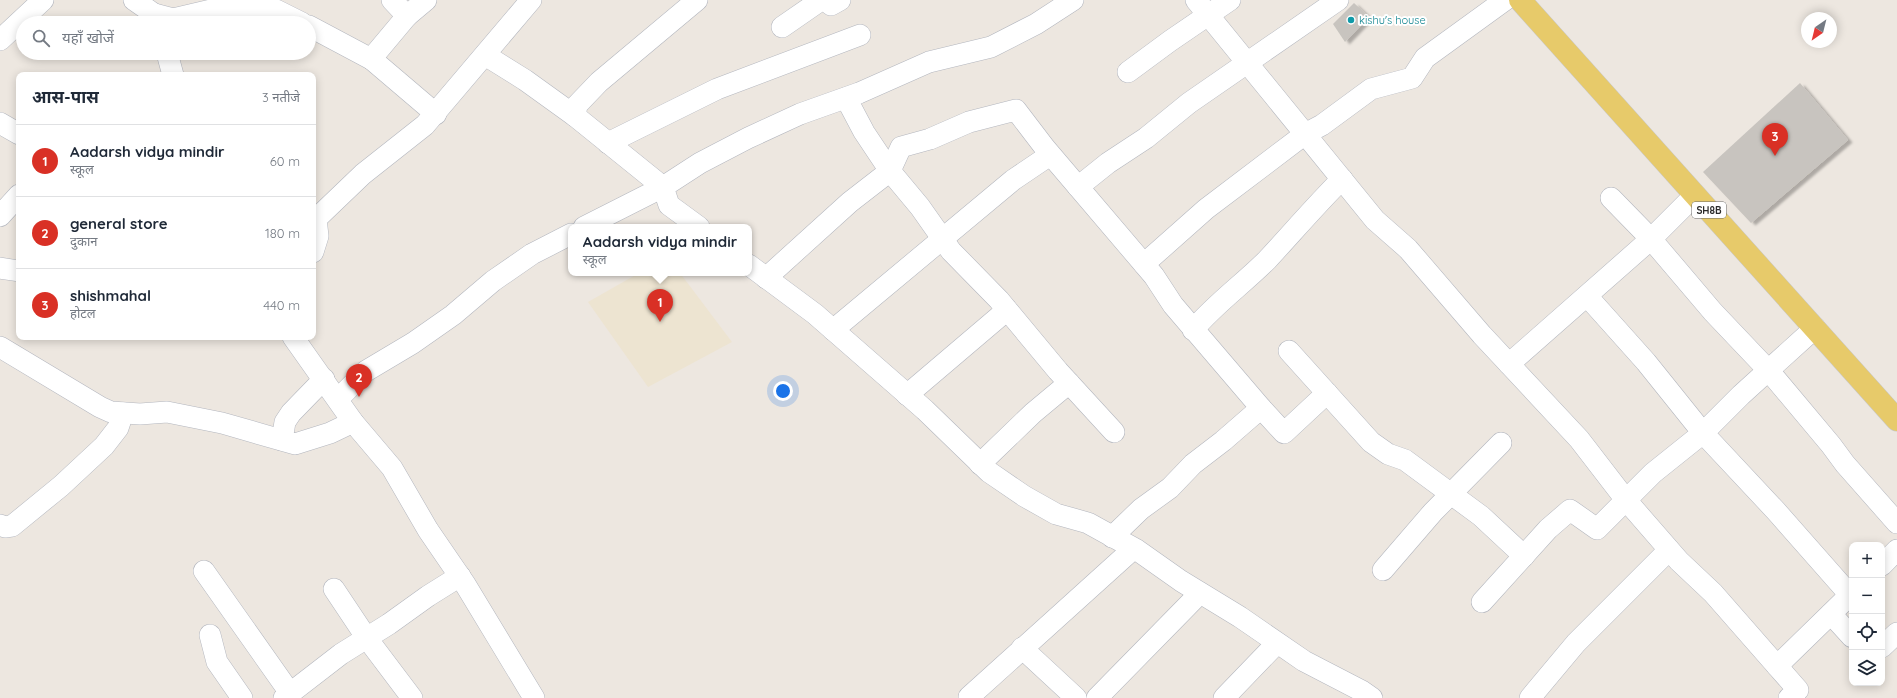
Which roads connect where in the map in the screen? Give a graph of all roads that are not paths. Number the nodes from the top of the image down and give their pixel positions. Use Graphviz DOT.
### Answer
graph roads {
  1 [pos="42,0"];
  2 [pos="134,0"];
  3 [pos="392,0"];
  4 [pos="426,0"];
  5 [pos="531,0"];
  6 [pos="697,0"];
  7 [pos="821,0"];
  8 [pos="826,0"];
  9 [pos="840,0"];
  10 [pos="1073,0"];
  11 [pos="1230,0"];
  12 [pos="1338,0"];
  13 [pos="1505,0"];
  14 [pos="1520,0"];
  15 [pos="1201,8"];
  16 [pos="25,16"];
  17 [pos="154,16"];
  18 [pos="186,16"];
  19 [pos="288,16"];
  20 [pos="407,16"];
  21 [pos="16,25"];
  22 [pos="782,27"];
  23 [pos="316,30"];
  24 [pos="860,35"];
  25 [pos="0,40"];
  26 [pos="485,55"];
  27 [pos="369,58"];
  28 [pos="169,60"];
  29 [pos="1246,63"];
  30 [pos="172,72"];
  31 [pos="1128,72"];
  32 [pos="846,98"];
  33 [pos="436,114"];
  34 [pos="575,116"];
  35 [pos="0,123"];
  36 [pos="16,132"];
  37 [pos="1305,134"];
  38 [pos="608,143"];
  39 [pos="1050,154"];
  40 [pos="890,171"];
  41 [pos="1342,179"];
  42 [pos="663,187"];
  43 [pos="1078,187"];
  44 [pos="1695,195"];
  45 [pos="16,198"];
  46 [pos="1611,198"];
  47 [pos="0,216"];
  48 [pos="316,219"];
  49 [pos="316,219"];
  50 [pos="590,224"];
  51 [pos="695,224"];
  52 [pos="568,236"];
  53 [pos="942,238"];
  54 [pos="1651,239"];
  55 [pos="316,242"];
  56 [pos="1144,264"];
  57 [pos="752,267"];
  58 [pos="0,268"];
  59 [pos="16,271"];
  60 [pos="766,278"];
  61 [pos="1587,296"];
  62 [pos="1007,310"];
  63 [pos="1815,328"];
  64 [pos="833,330"];
  65 [pos="1193,330"];
  66 [pos="295,340"];
  67 [pos="0,347"];
  68 [pos="1289,351"];
  69 [pos="1509,364"];
  70 [pos="1769,371"];
  71 [pos="324,379"];
  72 [pos="1069,383"];
  73 [pos="1327,393"];
  74 [pos="907,395"];
  75 [pos="338,399"];
  76 [pos="1261,408"];
  77 [pos="123,413"];
  78 [pos="1897,420"];
  79 [pos="353,422"];
  80 [pos="1114,432"];
  81 [pos="1703,433"];
  82 [pos="282,440"];
  83 [pos="1501,443"];
  84 [pos="980,464"];
  85 [pos="1451,494"];
  86 [pos="1626,500"];
  87 [pos="1897,523"];
  88 [pos="0,525"];
  89 [pos="1112,537"];
  90 [pos="1133,548"];
  91 [pos="1669,550"];
  92 [pos="1897,550"];
  93 [pos="1524,556"];
  94 [pos="1885,563"];
  95 [pos="1383,570"];
  96 [pos="204,571"];
  97 [pos="460,576"];
  98 [pos="334,589"];
  99 [pos="1849,592"];
  100 [pos="1200,593"];
  101 [pos="1849,596"];
  102 [pos="1482,602"];
  103 [pos="1832,614"];
  104 [pos="1897,633"];
  105 [pos="1849,634"];
  106 [pos="210,635"];
  107 [pos="366,637"];
  108 [pos="1278,643"];
  109 [pos="1885,644"];
  110 [pos="1022,648"];
  111 [pos="1777,666"];
  112 [pos="1361,695"];
  113 [pos="1797,695"];
  114 [pos="287,696"];
  115 [pos="969,697"];
  116 [pos="242,698"];
  117 [pos="412,698"];
  118 [pos="534,698"];
  119 [pos="1076,698"];
  120 [pos="1097,698"];
  121 [pos="1224,698"];
  122 [pos="1530,698"];
  1 -- 16 [label="street"];
  2 -- 17 [label="street"];
  3 -- 20 [label="street"];
  4 -- 20 [label="street"];
  5 -- 26 [label="street"];
  6 -- 34 [label="street"];
  7 -- 22 [label="street"];
  8 -- 9 [label="street"];
  10 -- 32 [label="street"];
  11 -- 15 [label="street"];
  12 -- 29 [label="street"];
  13 -- 37 [label="street"];
  14 -- 44 [label="main road, SH8B"];
  15 -- 29 [label="street"];
  15 -- 31 [label="street"];
  18 -- 19 [label="street"];
  20 -- 27 [label="street"];
  21 -- 25 [label="street"];
  23 -- 27 [label="street"];
  24 -- 38 [label="street"];
  26 -- 33 [label="street"];
  26 -- 34 [label="street"];
  27 -- 33 [label="street"];
  28 -- 30 [label="street"];
  29 -- 37 [label="street"];
  29 -- 43 [label="street"];
  32 -- 40 [label="street"];
  32 -- 42 [label="street"];
  33 -- 48 [label="street"];
  34 -- 38 [label="street"];
  35 -- 36 [label="street"];
  37 -- 41 [label="street"];
  37 -- 56 [label="street"];
  38 -- 42 [label="street"];
  39 -- 40 [label="street"];
  39 -- 43 [label="street"];
  39 -- 53 [label="street"];
  40 -- 53 [label="street"];
  40 -- 60 [label="street"];
  41 -- 65 [label="street"];
  41 -- 69 [label="street"];
  42 -- 50 [label="street"];
  42 -- 51 [label="street"];
  43 -- 56 [label="street"];
  44 -- 54 [label="street"];
  44 -- 63 [label="main road, SH8B"];
  45 -- 47 [label="street"];
  46 -- 54 [label="street"];
  49 -- 55 [label="street"];
  52 -- 75 [label="street"];
  53 -- 62 [label="street"];
  53 -- 64 [label="street"];
  54 -- 61 [label="street"];
  54 -- 70 [label="street"];
  56 -- 65 [label="street"];
  57 -- 60 [label="street"];
  58 -- 59 [label="street"];
  60 -- 64 [label="street"];
  61 -- 69 [label="street"];
  61 -- 81 [label="street"];
  62 -- 72 [label="street"];
  62 -- 74 [label="street"];
  63 -- 70 [label="street"];
  63 -- 78 [label="main road, SH8B"];
  64 -- 74 [label="street"];
  65 -- 76 [label="street"];
  66 -- 71 [label="street"];
  67 -- 77 [label="street"];
  68 -- 73 [label="street"];
  69 -- 86 [label="street"];
  70 -- 81 [label="street"];
  70 -- 87 [label="street"];
  71 -- 75 [label="street"];
  71 -- 82 [label="street"];
  72 -- 80 [label="street"];
  72 -- 84 [label="street"];
  73 -- 76 [label="street"];
  73 -- 85 [label="street"];
  74 -- 84 [label="street"];
  75 -- 79 [label="street"];
  76 -- 89 [label="street"];
  77 -- 82 [label="street"];
  77 -- 88 [label="street"];
  79 -- 82 [label="street"];
  79 -- 97 [label="street"];
  81 -- 86 [label="street"];
  81 -- 99 [label="street"];
  83 -- 85 [label="street"];
  84 -- 89 [label="street"];
  85 -- 93 [label="street"];
  85 -- 95 [label="street"];
  86 -- 91 [label="street"];
  86 -- 93 [label="street"];
  89 -- 90 [label="street"];
  90 -- 100 [label="street"];
  90 -- 110 [label="street"];
  91 -- 111 [label="street"];
  91 -- 122 [label="street"];
  92 -- 94 [label="street"];
  93 -- 102 [label="street"];
  96 -- 114 [label="street"];
  97 -- 107 [label="street"];
  97 -- 118 [label="street"];
  98 -- 107 [label="street"];
  100 -- 108 [label="street"];
  100 -- 120 [label="street"];
  101 -- 103 [label="street"];
  103 -- 105 [label="street"];
  103 -- 111 [label="street"];
  104 -- 109 [label="street"];
  106 -- 116 [label="street"];
  107 -- 114 [label="street"];
  107 -- 117 [label="street"];
  108 -- 112 [label="street"];
  108 -- 121 [label="street"];
  110 -- 115 [label="street"];
  110 -- 119 [label="street"];
  111 -- 113 [label="street"];
}
